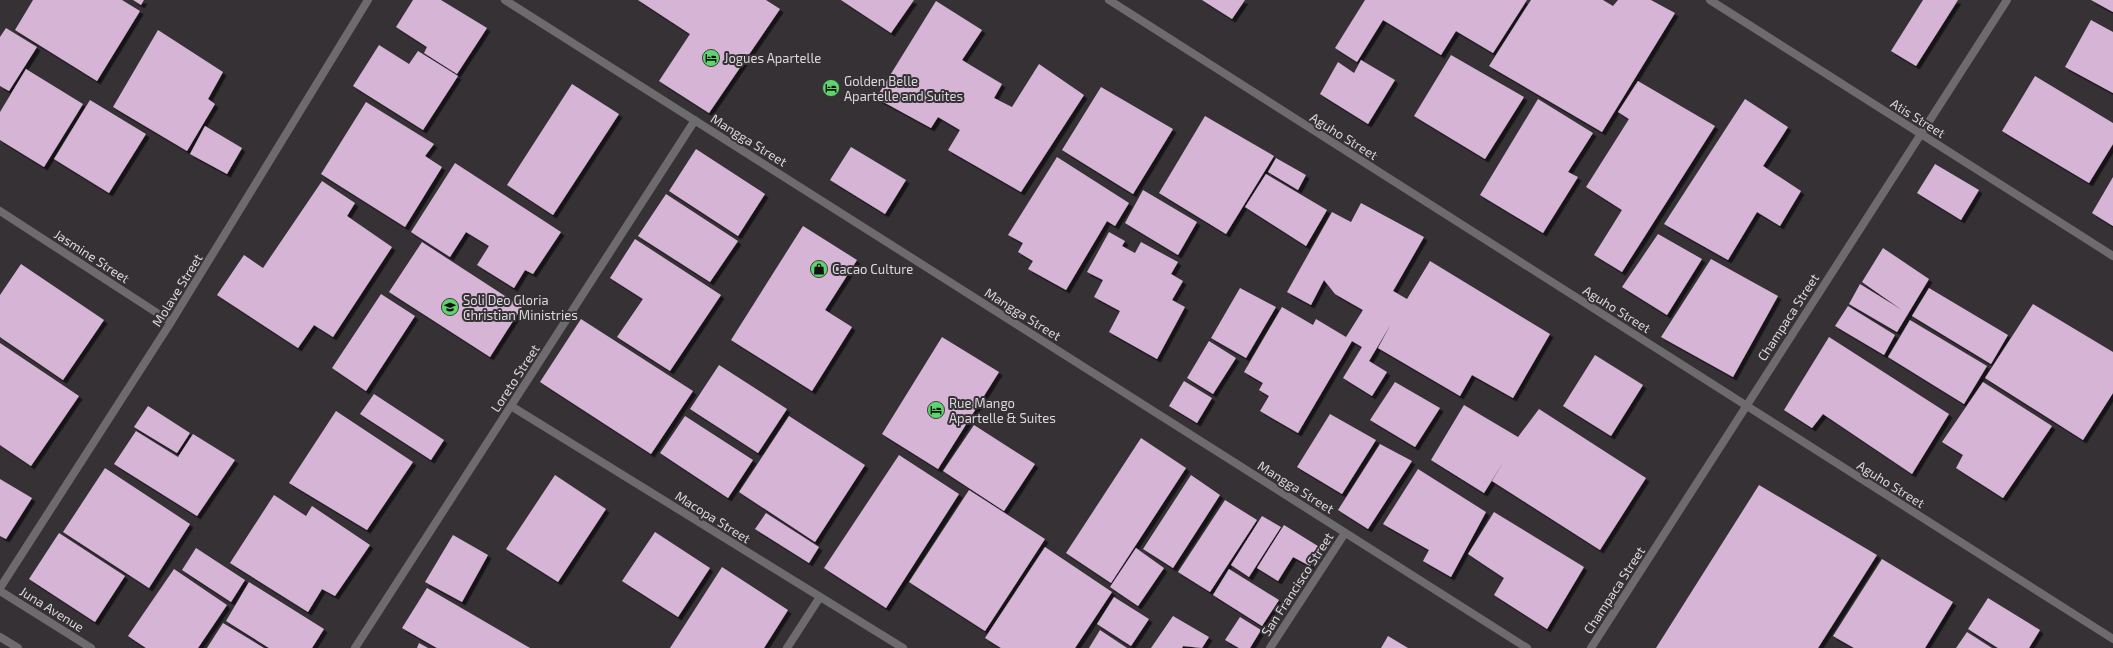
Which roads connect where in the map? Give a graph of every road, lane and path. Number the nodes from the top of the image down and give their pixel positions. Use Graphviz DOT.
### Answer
graph roads {
  1 [pos="368,0"];
  2 [pos="505,0"];
  3 [pos="1109,0"];
  4 [pos="1710,0"];
  5 [pos="2007,0"];
  6 [pos="695,120"];
  7 [pos="1921,134"];
  8 [pos="0,211"];
  9 [pos="2113,256"];
  10 [pos="171,322"];
  11 [pos="511,406"];
  12 [pos="1746,406"];
  13 [pos="1345,533"];
  14 [pos="0,589"];
  15 [pos="820,597"];
  16 [pos="0,637"];
  17 [pos="2113,639"];
  18 [pos="18,648"];
  19 [pos="91,648"];
  20 [pos="355,648"];
  21 [pos="787,648"];
  22 [pos="903,648"];
  23 [pos="1270,648"];
  24 [pos="1527,648"];
  25 [pos="1591,648"];
  1 -- 10 [label="street, Molave Street"];
  2 -- 6 [label="street, Mangga Street"];
  3 -- 12 [label="street, Aguho Street"];
  4 -- 7 [label="street, Atis Street"];
  5 -- 7 [label="street, Champaca Street"];
  6 -- 11 [label="street, Loreto Street"];
  6 -- 13 [label="street, Mangga Street"];
  7 -- 9 [label="street, Atis Street"];
  7 -- 12 [label="street, Champaca Street"];
  8 -- 10 [label="street, Jasmine Street"];
  10 -- 14 [label="street, Molave Street"];
  11 -- 15 [label="street, Macopa Street"];
  11 -- 20 [label="street, Loreto Street"];
  12 -- 17 [label="street, Aguho Street"];
  12 -- 25 [label="street, Champaca Street"];
  13 -- 23 [label="street, San Francisco Street"];
  13 -- 24 [label="street, Mangga Street"];
  14 -- 19 [label="street, Juna Avenue"];
  15 -- 21 [label="street"];
  15 -- 22 [label="street, Macopa Street"];
  16 -- 18 [label="street"];
}
